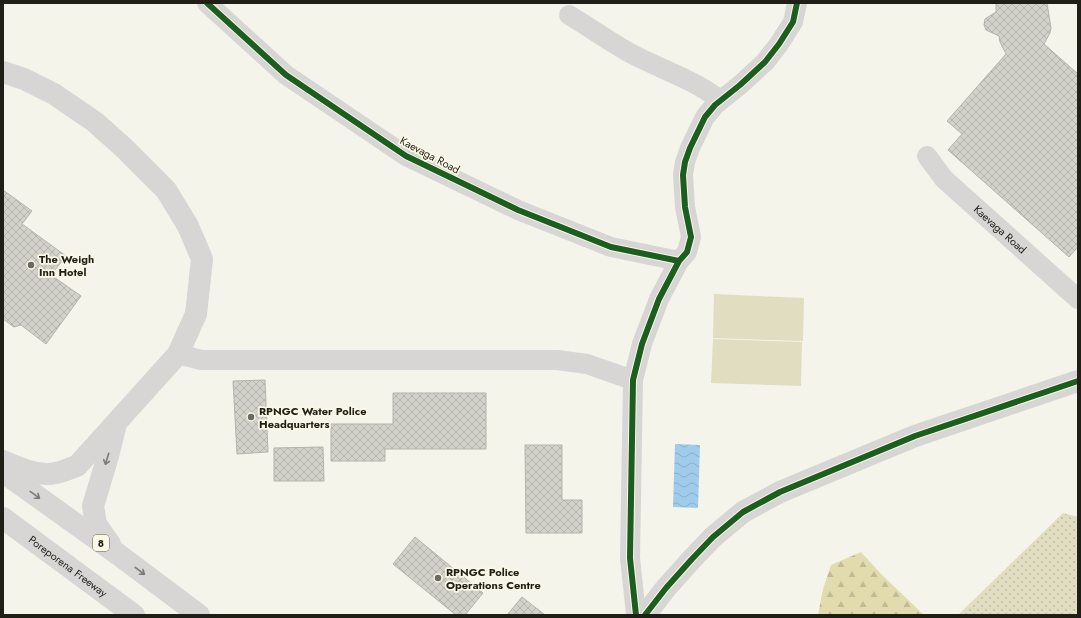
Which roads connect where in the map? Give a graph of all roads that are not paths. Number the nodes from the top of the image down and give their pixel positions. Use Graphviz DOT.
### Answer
graph roads {
  1 [pos="207,3"];
  2 [pos="797,3"];
  3 [pos="569,15"];
  4 [pos="3,72"];
  5 [pos="720,100"];
  6 [pos="927,156"];
  7 [pos="679,262"];
  8 [pos="1078,298"];
  9 [pos="178,354"];
  10 [pos="633,380"];
  11 [pos="1078,381"];
  12 [pos="117,421"];
  13 [pos="3,461"];
  14 [pos="3,472"];
  15 [pos="3,518"];
  16 [pos="119,555"];
  17 [pos="134,615"];
  18 [pos="199,615"];
  19 [pos="636,615"];
  20 [pos="645,615"];
  1 -- 7 [label="street, Kaevaga Road"];
  2 -- 5 [label="street"];
  3 -- 5 [label="street"];
  4 -- 9 [label="main road"];
  5 -- 7 [label="street"];
  6 -- 8 [label="street, Kaevaga Road"];
  7 -- 10 [label="street"];
  9 -- 10 [label="street"];
  9 -- 12 [label="main road"];
  10 -- 19 [label="street"];
  11 -- 20 [label="main road"];
  12 -- 13 [label="main road"];
  12 -- 16 [label="main road, one-way"];
  14 -- 16 [label="main road, 8, one-way"];
  15 -- 17 [label="main road, Poreporena Freeway"];
  16 -- 18 [label="main road, 8, one-way"];
}
